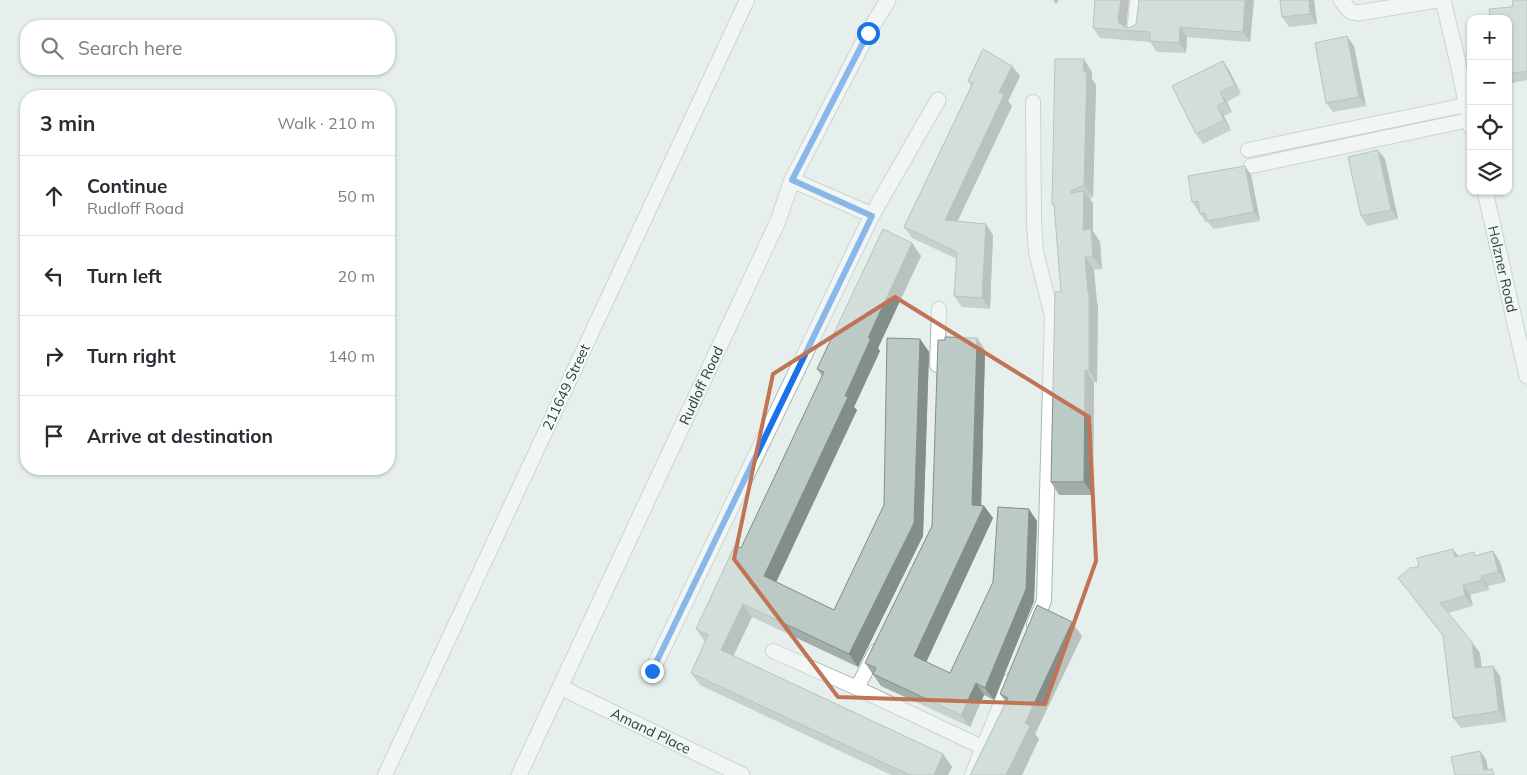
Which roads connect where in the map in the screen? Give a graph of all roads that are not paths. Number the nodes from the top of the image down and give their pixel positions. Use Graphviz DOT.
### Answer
graph roads {
  1 [pos="747,0"];
  2 [pos="888,0"];
  3 [pos="1138,0"];
  4 [pos="1341,0"];
  5 [pos="1437,0"];
  6 [pos="1443,0"];
  7 [pos="1135,29"];
  8 [pos="938,100"];
  9 [pos="1033,102"];
  10 [pos="1467,107"];
  11 [pos="1467,117"];
  12 [pos="1467,117"];
  13 [pos="1248,150"];
  14 [pos="1251,166"];
  15 [pos="792,180"];
  16 [pos="1486,195"];
  17 [pos="872,216"];
  18 [pos="939,309"];
  19 [pos="1527,376"];
  20 [pos="937,379"];
  21 [pos="884,635"];
  22 [pos="1028,638"];
  23 [pos="773,651"];
  24 [pos="1017,665"];
  25 [pos="652,671"];
  26 [pos="560,687"];
  27 [pos="857,688"];
  28 [pos="982,747"];
  29 [pos="385,775"];
  30 [pos="519,775"];
  31 [pos="742,775"];
  32 [pos="972,775"];
  1 -- 29 [label="lane, 211649 Street"];
  2 -- 15 [label="street, Rudloff Road"];
  3 -- 7 [label="street"];
  4 -- 5 [label="street"];
  6 -- 10 [label="street"];
  8 -- 17 [label="street"];
  9 -- 22 [label="lane"];
  11 -- 13 [label="lane"];
  12 -- 14 [label="lane"];
  15 -- 17 [label="street"];
  15 -- 26 [label="street, Rudloff Road"];
  16 -- 19 [label="street, Holzner Road"];
  17 -- 25 [label="street"];
  18 -- 20 [label="lane"];
  21 -- 27 [label="lane"];
  23 -- 27 [label="lane"];
  24 -- 28 [label="lane"];
  26 -- 30 [label="street, Rudloff Road"];
  26 -- 31 [label="street, Amand Place"];
  27 -- 28 [label="lane"];
  28 -- 32 [label="lane"];
}
